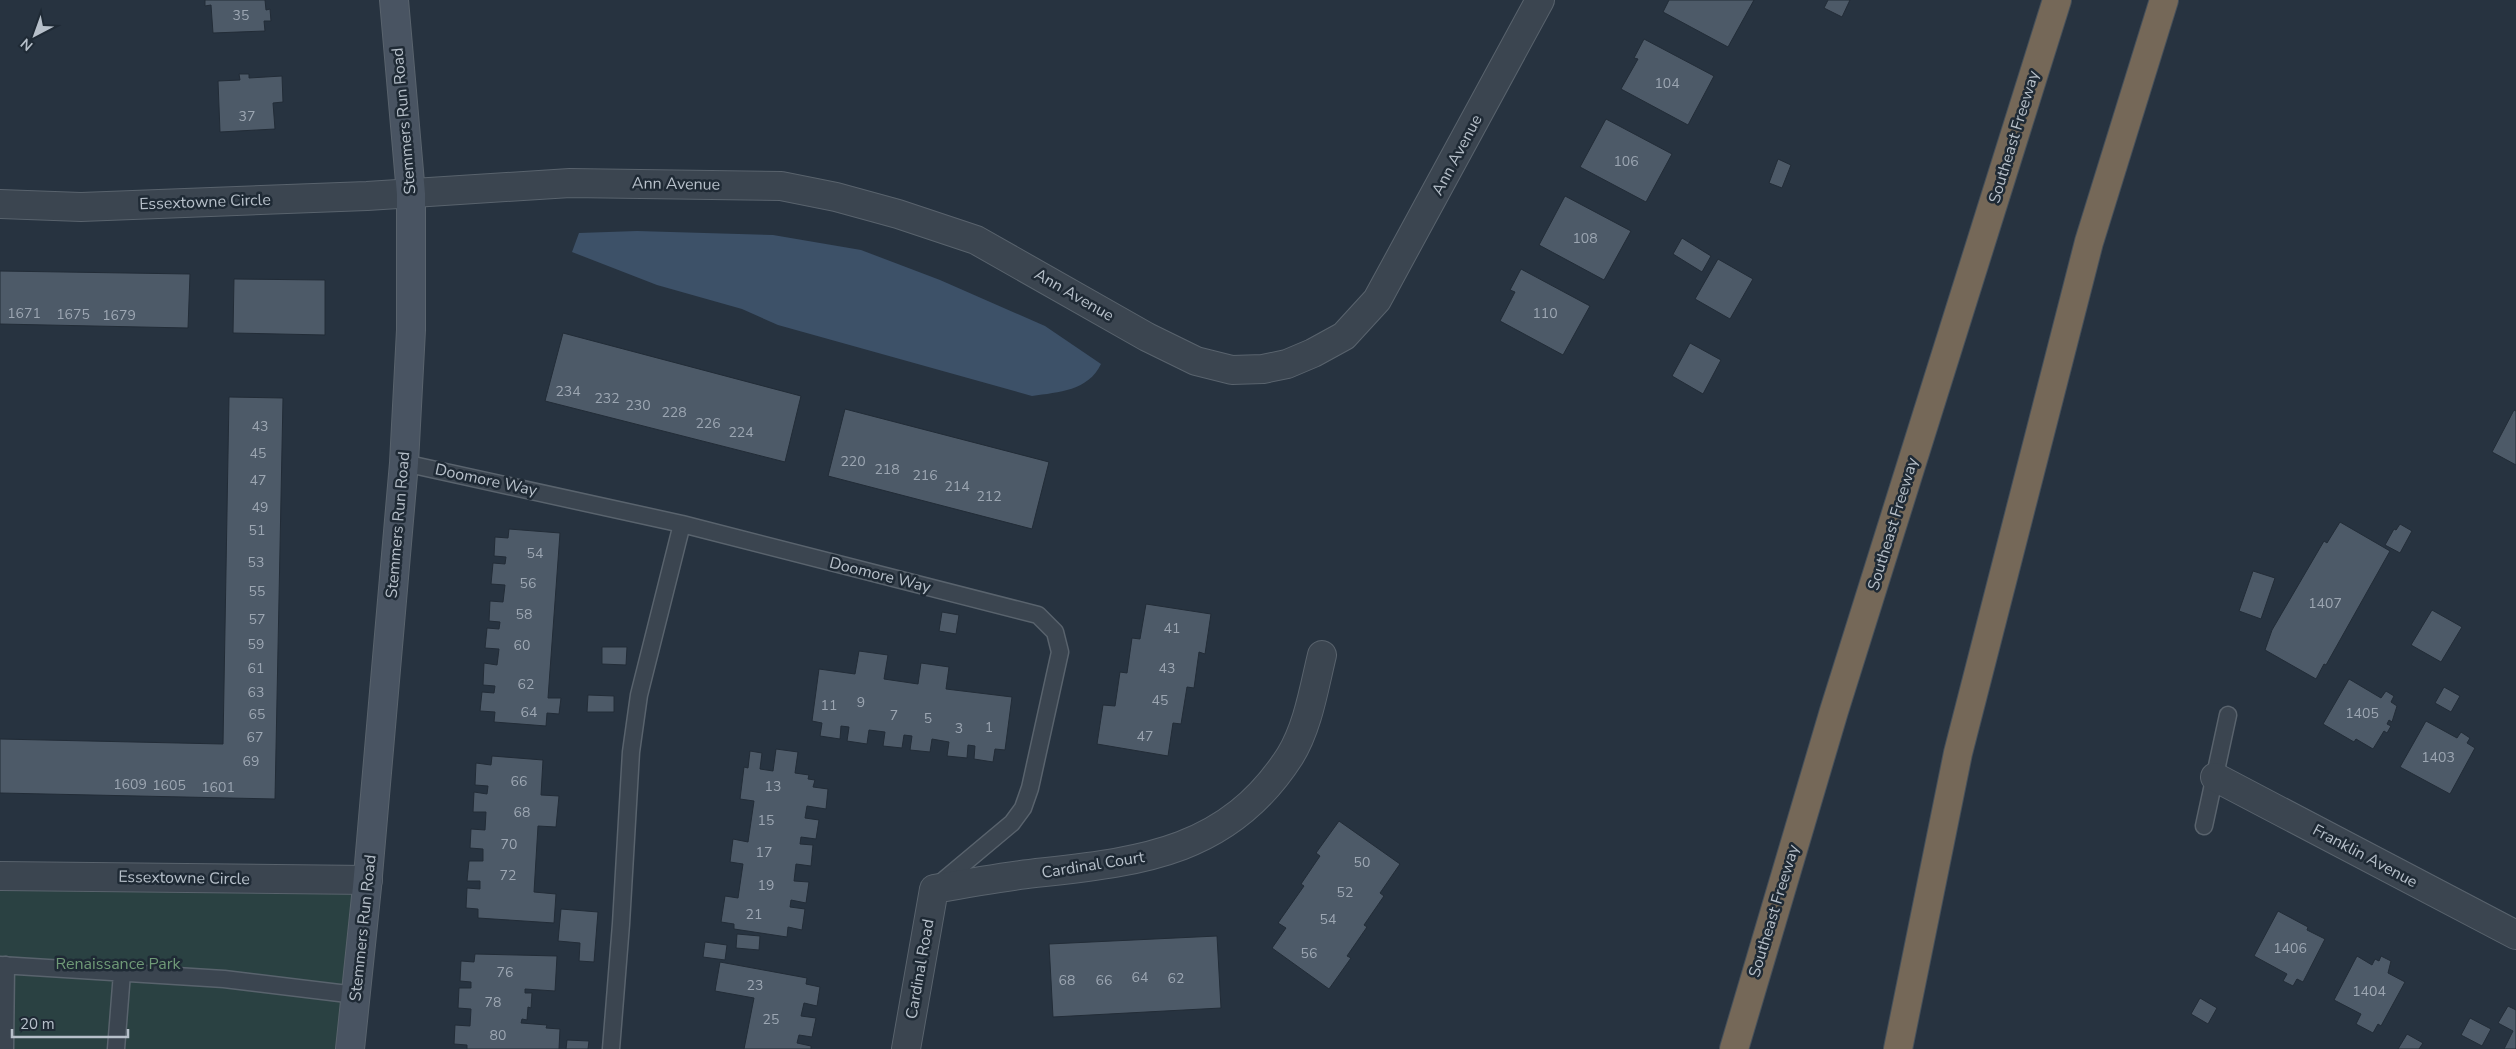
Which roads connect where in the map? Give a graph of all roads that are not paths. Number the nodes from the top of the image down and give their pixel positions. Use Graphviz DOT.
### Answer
graph roads {
  1 [pos="394,0"];
  2 [pos="1540,0"];
  3 [pos="2057,0"];
  4 [pos="2164,0"];
  5 [pos="411,194"];
  6 [pos="0,204"];
  7 [pos="404,463"];
  8 [pos="682,524"];
  9 [pos="1322,655"];
  10 [pos="2228,715"];
  11 [pos="2215,777"];
  12 [pos="2204,826"];
  13 [pos="0,876"];
  14 [pos="368,880"];
  15 [pos="934,889"];
  16 [pos="2516,935"];
  17 [pos="3,965"];
  18 [pos="122,973"];
  19 [pos="356,995"];
  20 [pos="6,1049"];
  21 [pos="116,1049"];
  22 [pos="350,1049"];
  23 [pos="611,1049"];
  24 [pos="906,1049"];
  25 [pos="1734,1049"];
  26 [pos="1898,1049"];
  1 -- 5 [label="street, Stemmers Run Road"];
  2 -- 5 [label="street, Ann Avenue"];
  3 -- 25 [label="highway, Southeast Freeway"];
  4 -- 26 [label="highway"];
  5 -- 6 [label="street, Essextowne Circle"];
  5 -- 7 [label="street, Stemmers Run Road"];
  7 -- 8 [label="lane, Doomore Way"];
  7 -- 14 [label="street, Stemmers Run Road"];
  8 -- 15 [label="lane, Doomore Way"];
  8 -- 23 [label="lane"];
  9 -- 15 [label="street, Cardinal Court"];
  10 -- 11 [label="lane"];
  11 -- 12 [label="lane"];
  11 -- 16 [label="street, Franklin Avenue"];
  13 -- 14 [label="street, Essextowne Circle"];
  14 -- 19 [label="street, Stemmers Run Road"];
  15 -- 24 [label="street, Cardinal Road"];
  17 -- 18 [label="lane"];
  17 -- 20 [label="lane"];
  18 -- 19 [label="lane"];
  18 -- 21 [label="lane"];
  19 -- 22 [label="street, Stemmers Run Road"];
}
